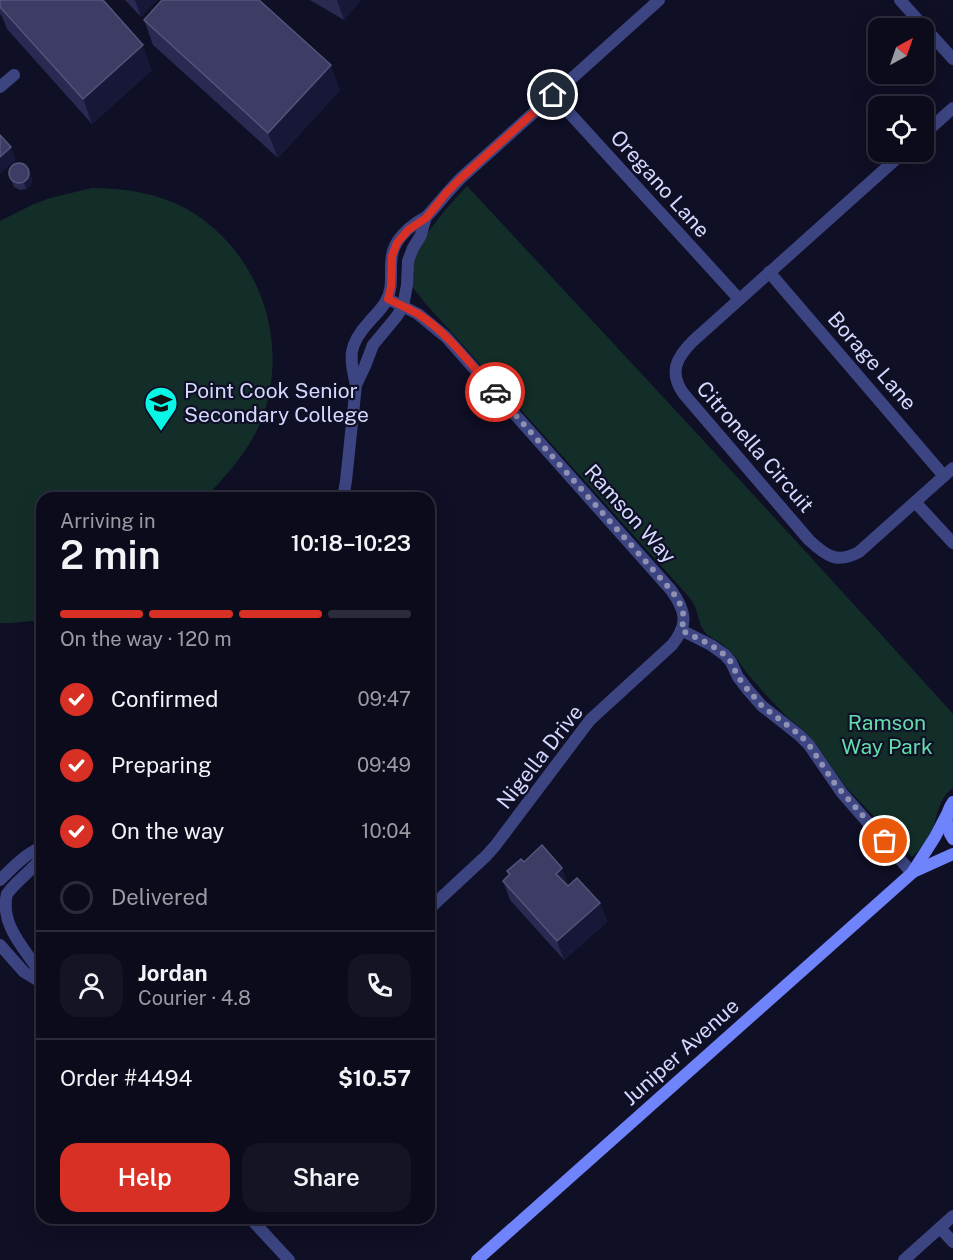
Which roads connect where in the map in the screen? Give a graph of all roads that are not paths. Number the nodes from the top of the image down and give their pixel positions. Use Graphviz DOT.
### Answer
graph roads {
  1 [pos="658,0"];
  2 [pos="900,0"];
  3 [pos="953,59"];
  4 [pos="14,75"];
  5 [pos="0,87"];
  6 [pos="553,95"];
  7 [pos="953,108"];
  8 [pos="934,125"];
  9 [pos="893,162"];
  10 [pos="426,218"];
  11 [pos="769,272"];
  12 [pos="388,299"];
  13 [pos="739,299"];
  14 [pos="403,306"];
  15 [pos="356,385"];
  16 [pos="949,472"];
  17 [pos="344,492"];
  18 [pos="915,502"];
  19 [pos="953,543"];
  20 [pos="681,630"];
  21 [pos="953,802"];
  22 [pos="947,814"];
  23 [pos="953,839"];
  24 [pos="36,850"];
  25 [pos="953,854"];
  26 [pos="36,863"];
  27 [pos="912,873"];
  28 [pos="0,880"];
  29 [pos="435,903"];
  30 [pos="1,904"];
  31 [pos="0,945"];
  32 [pos="36,968"];
  33 [pos="36,979"];
  34 [pos="953,1216"];
  35 [pos="256,1224"];
  36 [pos="940,1228"];
  37 [pos="953,1242"];
  38 [pos="289,1260"];
  39 [pos="477,1260"];
  40 [pos="904,1260"];
  1 -- 6 [label="street"];
  2 -- 3 [label="street"];
  4 -- 5 [label="street"];
  6 -- 10 [label="street"];
  6 -- 13 [label="street, Oregano Lane"];
  7 -- 8 [label="street"];
  9 -- 11 [label="street, Citronella Circuit"];
  10 -- 12 [label="street"];
  10 -- 14 [label="street"];
  11 -- 13 [label="street, Citronella Circuit"];
  11 -- 16 [label="street, Borage Lane"];
  12 -- 14 [label="street, Ramson Way"];
  12 -- 15 [label="street"];
  13 -- 18 [label="street, Citronella Circuit"];
  14 -- 15 [label="street"];
  14 -- 20 [label="street, Ramson Way"];
  15 -- 17 [label="street"];
  16 -- 18 [label="street, Citronella Circuit"];
  18 -- 19 [label="street"];
  20 -- 27 [label="street"];
  20 -- 29 [label="street, Nigella Drive"];
  21 -- 22 [label="street, Juniper Avenue"];
  22 -- 23 [label="street"];
  22 -- 27 [label="street, Juniper Avenue"];
  24 -- 28 [label="street"];
  25 -- 27 [label="street, Juniper Avenue"];
  26 -- 30 [label="street"];
  27 -- 39 [label="street, Juniper Avenue"];
  30 -- 32 [label="street"];
  31 -- 33 [label="street"];
  34 -- 36 [label="street"];
  35 -- 38 [label="street"];
  36 -- 37 [label="street"];
  36 -- 40 [label="street"];
}
